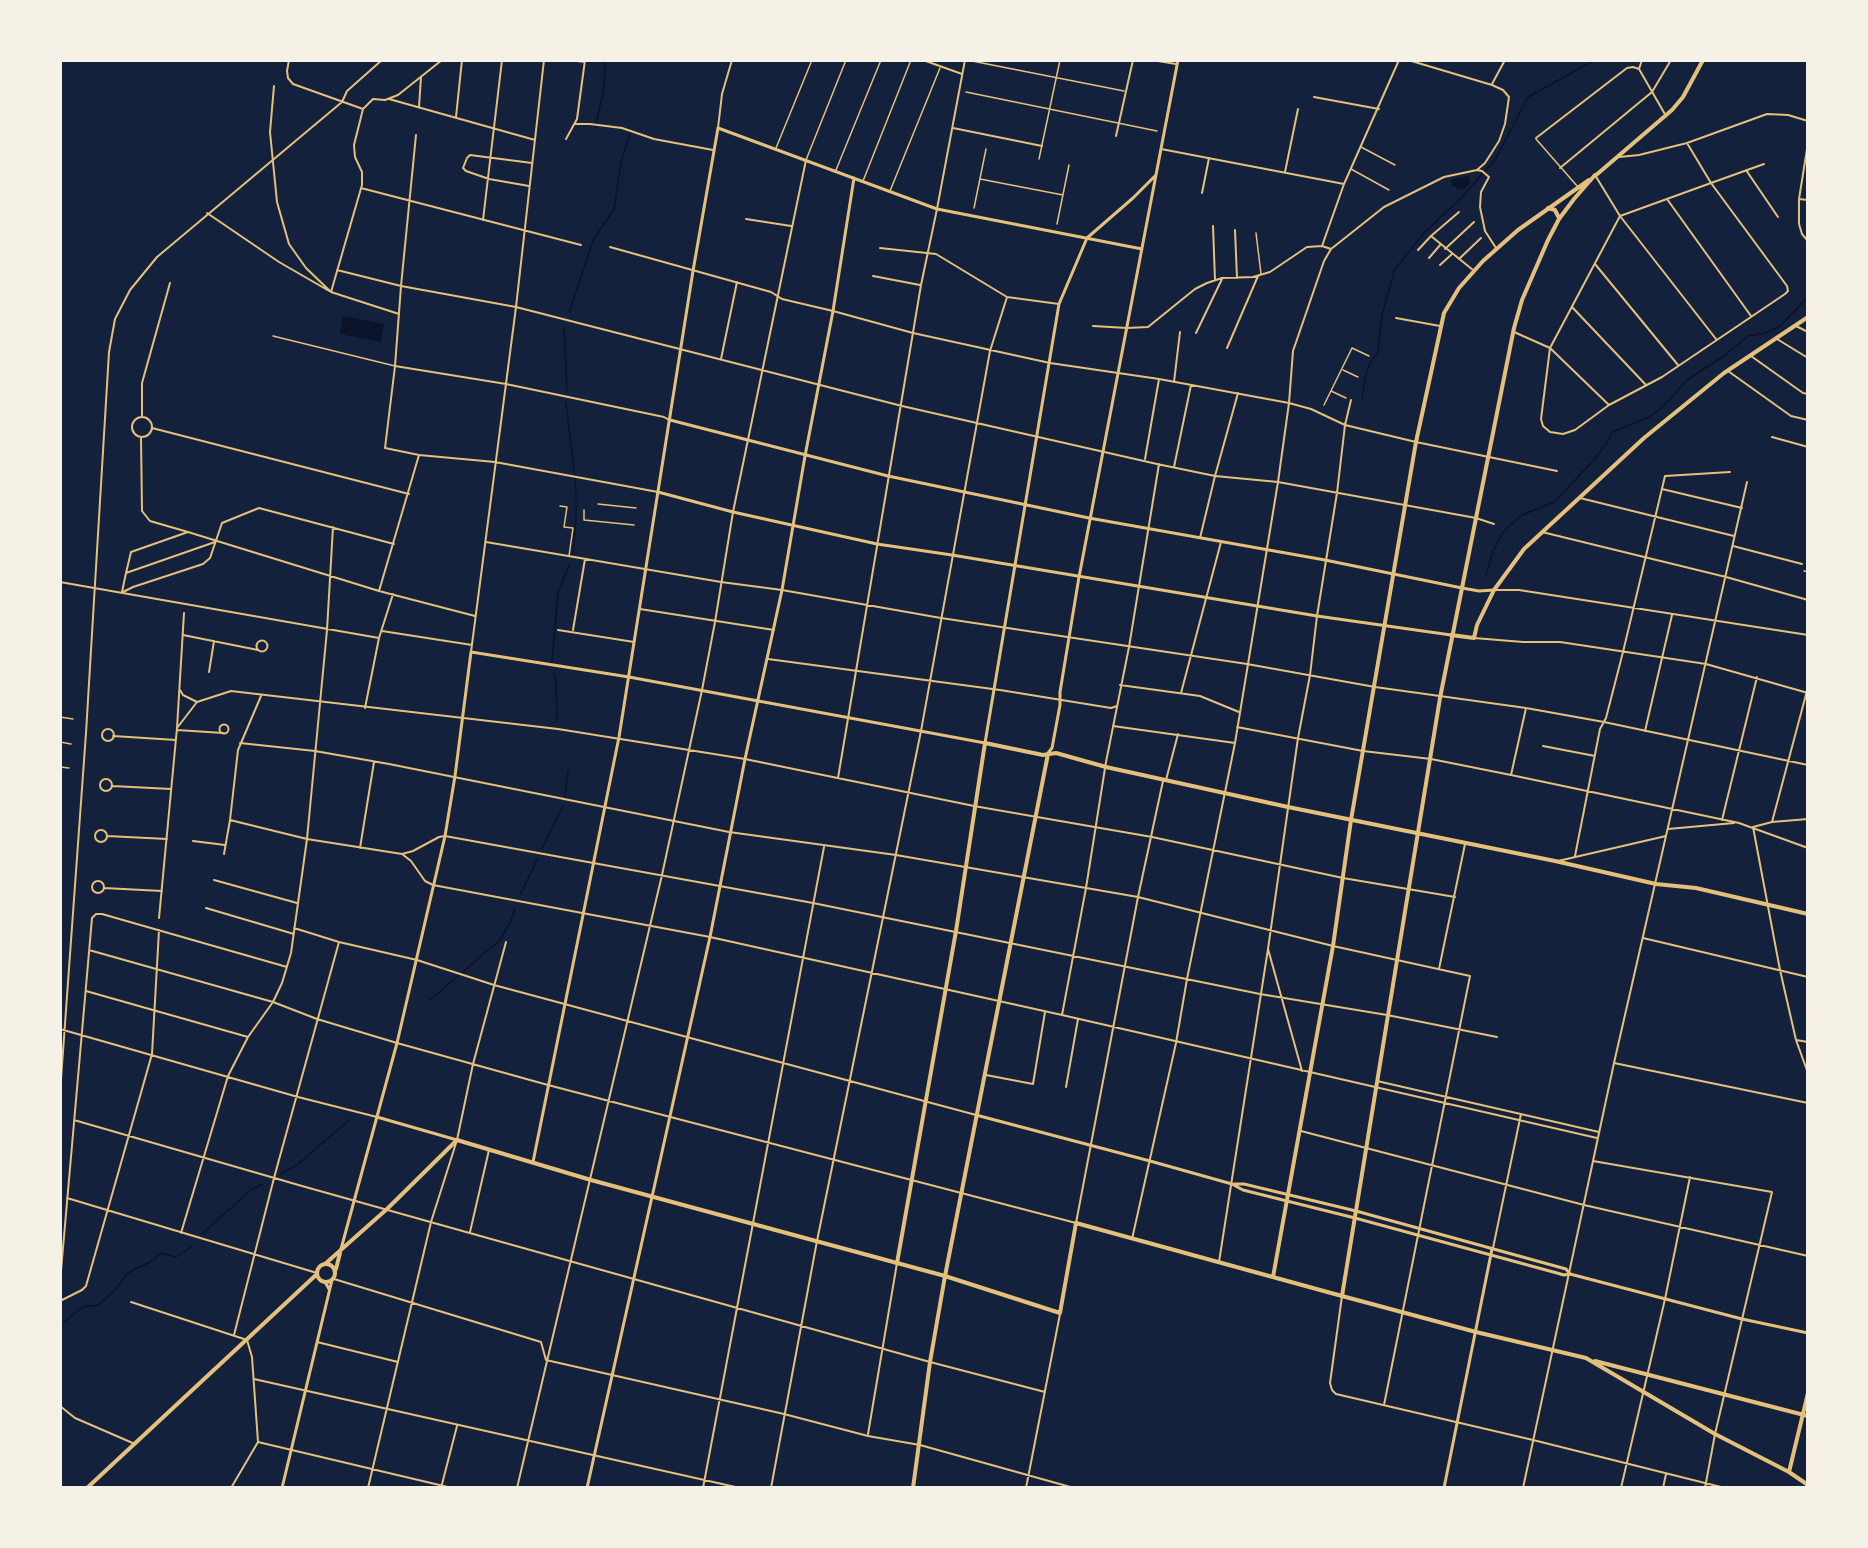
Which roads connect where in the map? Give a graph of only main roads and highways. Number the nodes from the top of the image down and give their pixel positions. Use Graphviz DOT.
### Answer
graph roads {
  1 [pos="1702,60"];
  2 [pos="1595,175"];
  3 [pos="1548,208"];
  4 [pos="1559,219"];
  5 [pos="1808,317"];
  6 [pos="1452,635"];
  7 [pos="1048,753"];
  8 [pos="1351,820"];
  9 [pos="1419,834"];
  10 [pos="1808,914"];
  11 [pos="340,1252"];
  12 [pos="897,1263"];
  13 [pos="325,1264"];
  14 [pos="336,1271"];
  15 [pos="317,1273"];
  16 [pos="945,1276"];
  17 [pos="1273,1277"];
  18 [pos="322,1281"];
  19 [pos="308,1283"];
  20 [pos="1342,1296"];
  21 [pos="1586,1358"];
  22 [pos="1808,1393"];
  23 [pos="1805,1415"];
  24 [pos="1789,1472"];
  25 [pos="1808,1485"];
  26 [pos="87,1488"];
  27 [pos="914,1488"];
  1 -- 2 [label="main road"];
  2 -- 3 [label="main road"];
  2 -- 4 [label="main road"];
  3 -- 4 [label="main road"];
  3 -- 8 [label="main road"];
  4 -- 6 [label="main road"];
  5 -- 6 [label="main road"];
  6 -- 9 [label="main road"];
  7 -- 8 [label="main road"];
  7 -- 12 [label="main road"];
  7 -- 16 [label="main road"];
  8 -- 9 [label="main road"];
  8 -- 17 [label="main road"];
  9 -- 10 [label="main road"];
  9 -- 20 [label="main road"];
  11 -- 12 [label="main road"];
  11 -- 13 [label="main road"];
  11 -- 14 [label="main road"];
  12 -- 16 [label="main road"];
  13 -- 14 [label="main road"];
  13 -- 15 [label="main road"];
  14 -- 18 [label="main road"];
  15 -- 18 [label="main road"];
  15 -- 19 [label="main road"];
  16 -- 17 [label="main road"];
  16 -- 27 [label="main road"];
  17 -- 20 [label="main road"];
  18 -- 19 [label="main road"];
  19 -- 26 [label="main road"];
  20 -- 21 [label="main road"];
  21 -- 23 [label="main road"];
  21 -- 24 [label="main road"];
  22 -- 23 [label="main road"];
  23 -- 24 [label="main road"];
  24 -- 25 [label="main road"];
}
